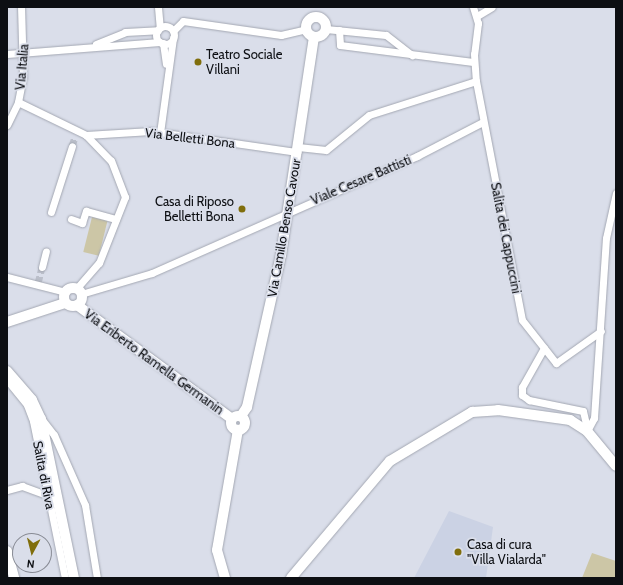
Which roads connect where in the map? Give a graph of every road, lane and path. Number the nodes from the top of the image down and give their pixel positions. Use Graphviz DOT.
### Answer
graph roads {
  1 [pos="21,7"];
  2 [pos="158,7"];
  3 [pos="473,7"];
  4 [pos="492,7"];
  5 [pos="315,12"];
  6 [pos="477,16"];
  7 [pos="159,29"];
  8 [pos="306,29"];
  9 [pos="326,29"];
  10 [pos="339,30"];
  11 [pos="173,34"];
  12 [pos="314,37"];
  13 [pos="161,43"];
  14 [pos="92,46"];
  15 [pos="144,46"];
  16 [pos="25,52"];
  17 [pos="7,54"];
  18 [pos="412,55"];
  19 [pos="164,56"];
  20 [pos="473,62"];
  21 [pos="168,72"];
  22 [pos="476,81"];
  23 [pos="18,102"];
  24 [pos="483,122"];
  25 [pos="7,125"];
  26 [pos="160,133"];
  27 [pos="86,135"];
  28 [pos="72,146"];
  29 [pos="297,149"];
  30 [pos="616,193"];
  31 [pos="289,211"];
  32 [pos="51,212"];
  33 [pos="116,219"];
  34 [pos="71,220"];
  35 [pos="46,251"];
  36 [pos="42,267"];
  37 [pos="7,277"];
  38 [pos="74,291"];
  39 [pos="65,303"];
  40 [pos="77,305"];
  41 [pos="7,322"];
  42 [pos="601,332"];
  43 [pos="544,348"];
  44 [pos="7,371"];
  45 [pos="7,380"];
  46 [pos="236,417"];
  47 [pos="42,419"];
  48 [pos="587,431"];
  49 [pos="616,466"];
  50 [pos="7,490"];
  51 [pos="48,496"];
  52 [pos="7,551"];
  53 [pos="14,578"];
  54 [pos="65,578"];
  55 [pos="74,578"];
  56 [pos="97,578"];
  57 [pos="225,578"];
  58 [pos="291,578"];
  1 -- 16 [label="street, Via Italia"];
  2 -- 7 [label="street"];
  3 -- 6 [label="street"];
  4 -- 6 [label="street"];
  5 -- 8 [label="main road"];
  5 -- 9 [label="main road"];
  6 -- 20 [label="street, Salita dei Cappuccini"];
  7 -- 11 [label="street"];
  7 -- 13 [label="street"];
  7 -- 14 [label="street"];
  8 -- 11 [label="street"];
  8 -- 12 [label="main road"];
  9 -- 10 [label="street"];
  9 -- 12 [label="main road"];
  10 -- 18 [label="street"];
  10 -- 18 [label="street"];
  11 -- 13 [label="street"];
  11 -- 21 [label="street"];
  12 -- 29 [label="main road, Via Camillo Benso Cavour"];
  13 -- 15 [label="street"];
  13 -- 19 [label="street"];
  14 -- 15 [label="street"];
  14 -- 16 [label="street"];
  15 -- 19 [label="street"];
  16 -- 17 [label="street"];
  16 -- 23 [label="street, Via Italia"];
  18 -- 20 [label="street"];
  19 -- 21 [label="street"];
  20 -- 22 [label="street, Salita dei Cappuccini"];
  21 -- 26 [label="street"];
  22 -- 24 [label="street, Salita dei Cappuccini"];
  22 -- 29 [label="street, Via Belletti Bona"];
  23 -- 25 [label="street, Via Italia"];
  23 -- 27 [label="street, Via Belletti Bona"];
  24 -- 31 [label="street, Viale Cesare Battisti"];
  24 -- 43 [label="street, Salita dei Cappuccini"];
  26 -- 27 [label="street, Via Belletti Bona"];
  26 -- 29 [label="street, Via Belletti Bona"];
  27 -- 33 [label="street"];
  28 -- 32 [label="street"];
  29 -- 31 [label="main road, Via Camillo Benso Cavour"];
  30 -- 42 [label="street"];
  31 -- 38 [label="street, Viale Cesare Battisti"];
  31 -- 46 [label="main road, Via Camillo Benso Cavour"];
  33 -- 34 [label="street"];
  33 -- 38 [label="street"];
  35 -- 36 [label="street"];
  37 -- 38 [label="street"];
  38 -- 39 [label="main road"];
  38 -- 40 [label="main road"];
  39 -- 40 [label="main road"];
  39 -- 41 [label="main road"];
  40 -- 46 [label="main road, Via Eriberto Ramella Germanin"];
  42 -- 43 [label="street, Salita dei Cappuccini"];
  42 -- 48 [label="street"];
  43 -- 48 [label="street"];
  44 -- 47 [label="main road"];
  45 -- 51 [label="street, Salita di Riva"];
  46 -- 57 [label="main road"];
  47 -- 55 [label="main road, Salita di Riva"];
  47 -- 56 [label="street"];
  48 -- 49 [label="main road"];
  48 -- 58 [label="main road"];
  50 -- 51 [label="street"];
  51 -- 54 [label="street, Salita di Riva"];
  52 -- 53 [label="main road"];
}
